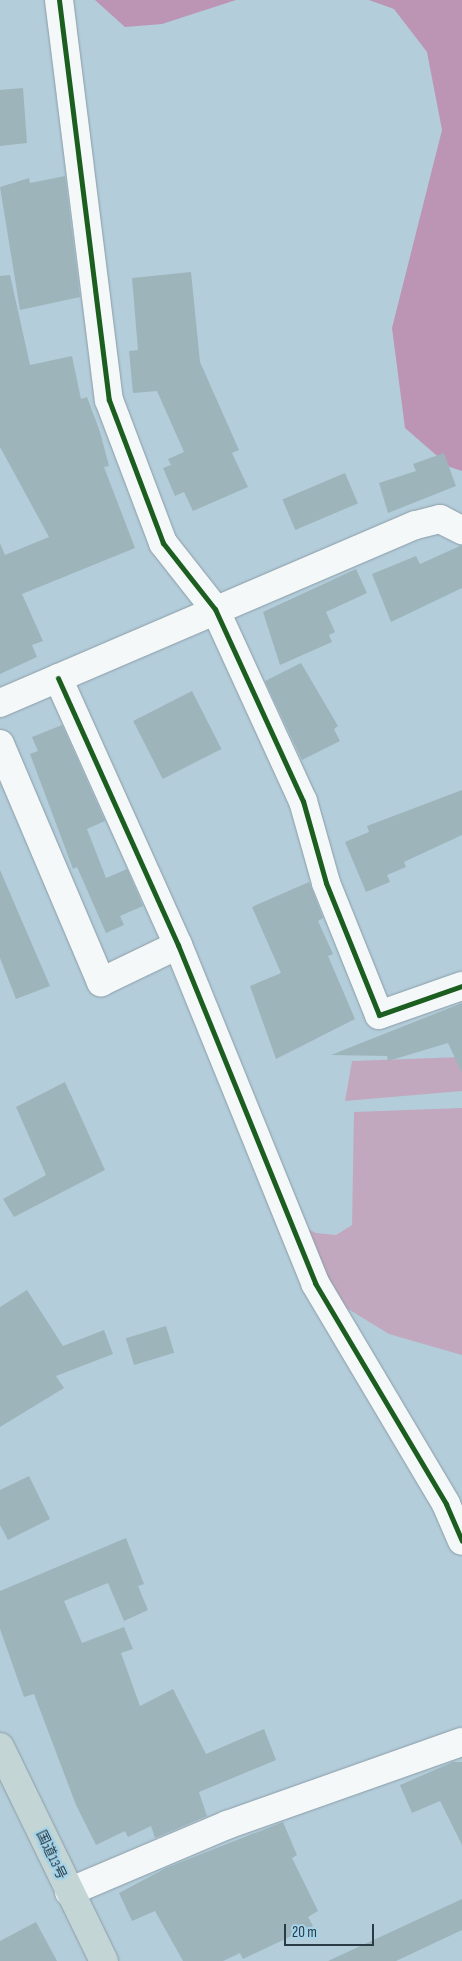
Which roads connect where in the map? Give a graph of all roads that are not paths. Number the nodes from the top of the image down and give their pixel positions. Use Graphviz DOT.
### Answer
graph roads {
  1 [pos="59,0"];
  2 [pos="455,521"];
  3 [pos="216,609"];
  4 [pos="58,678"];
  5 [pos="0,703"];
  6 [pos="0,744"];
  7 [pos="178,945"];
  8 [pos="462,986"];
  9 [pos="462,1541"];
  10 [pos="462,1742"];
  11 [pos="0,1747"];
  12 [pos="69,1892"];
  13 [pos="104,1961"];
  1 -- 3 [label="street"];
  2 -- 3 [label="street"];
  3 -- 4 [label="street"];
  3 -- 8 [label="street"];
  4 -- 5 [label="street"];
  4 -- 7 [label="street"];
  6 -- 7 [label="street"];
  7 -- 9 [label="street"];
  10 -- 12 [label="street"];
  11 -- 12 [label="highway, 国道13号"];
  12 -- 13 [label="highway, 国道13号"];
}
